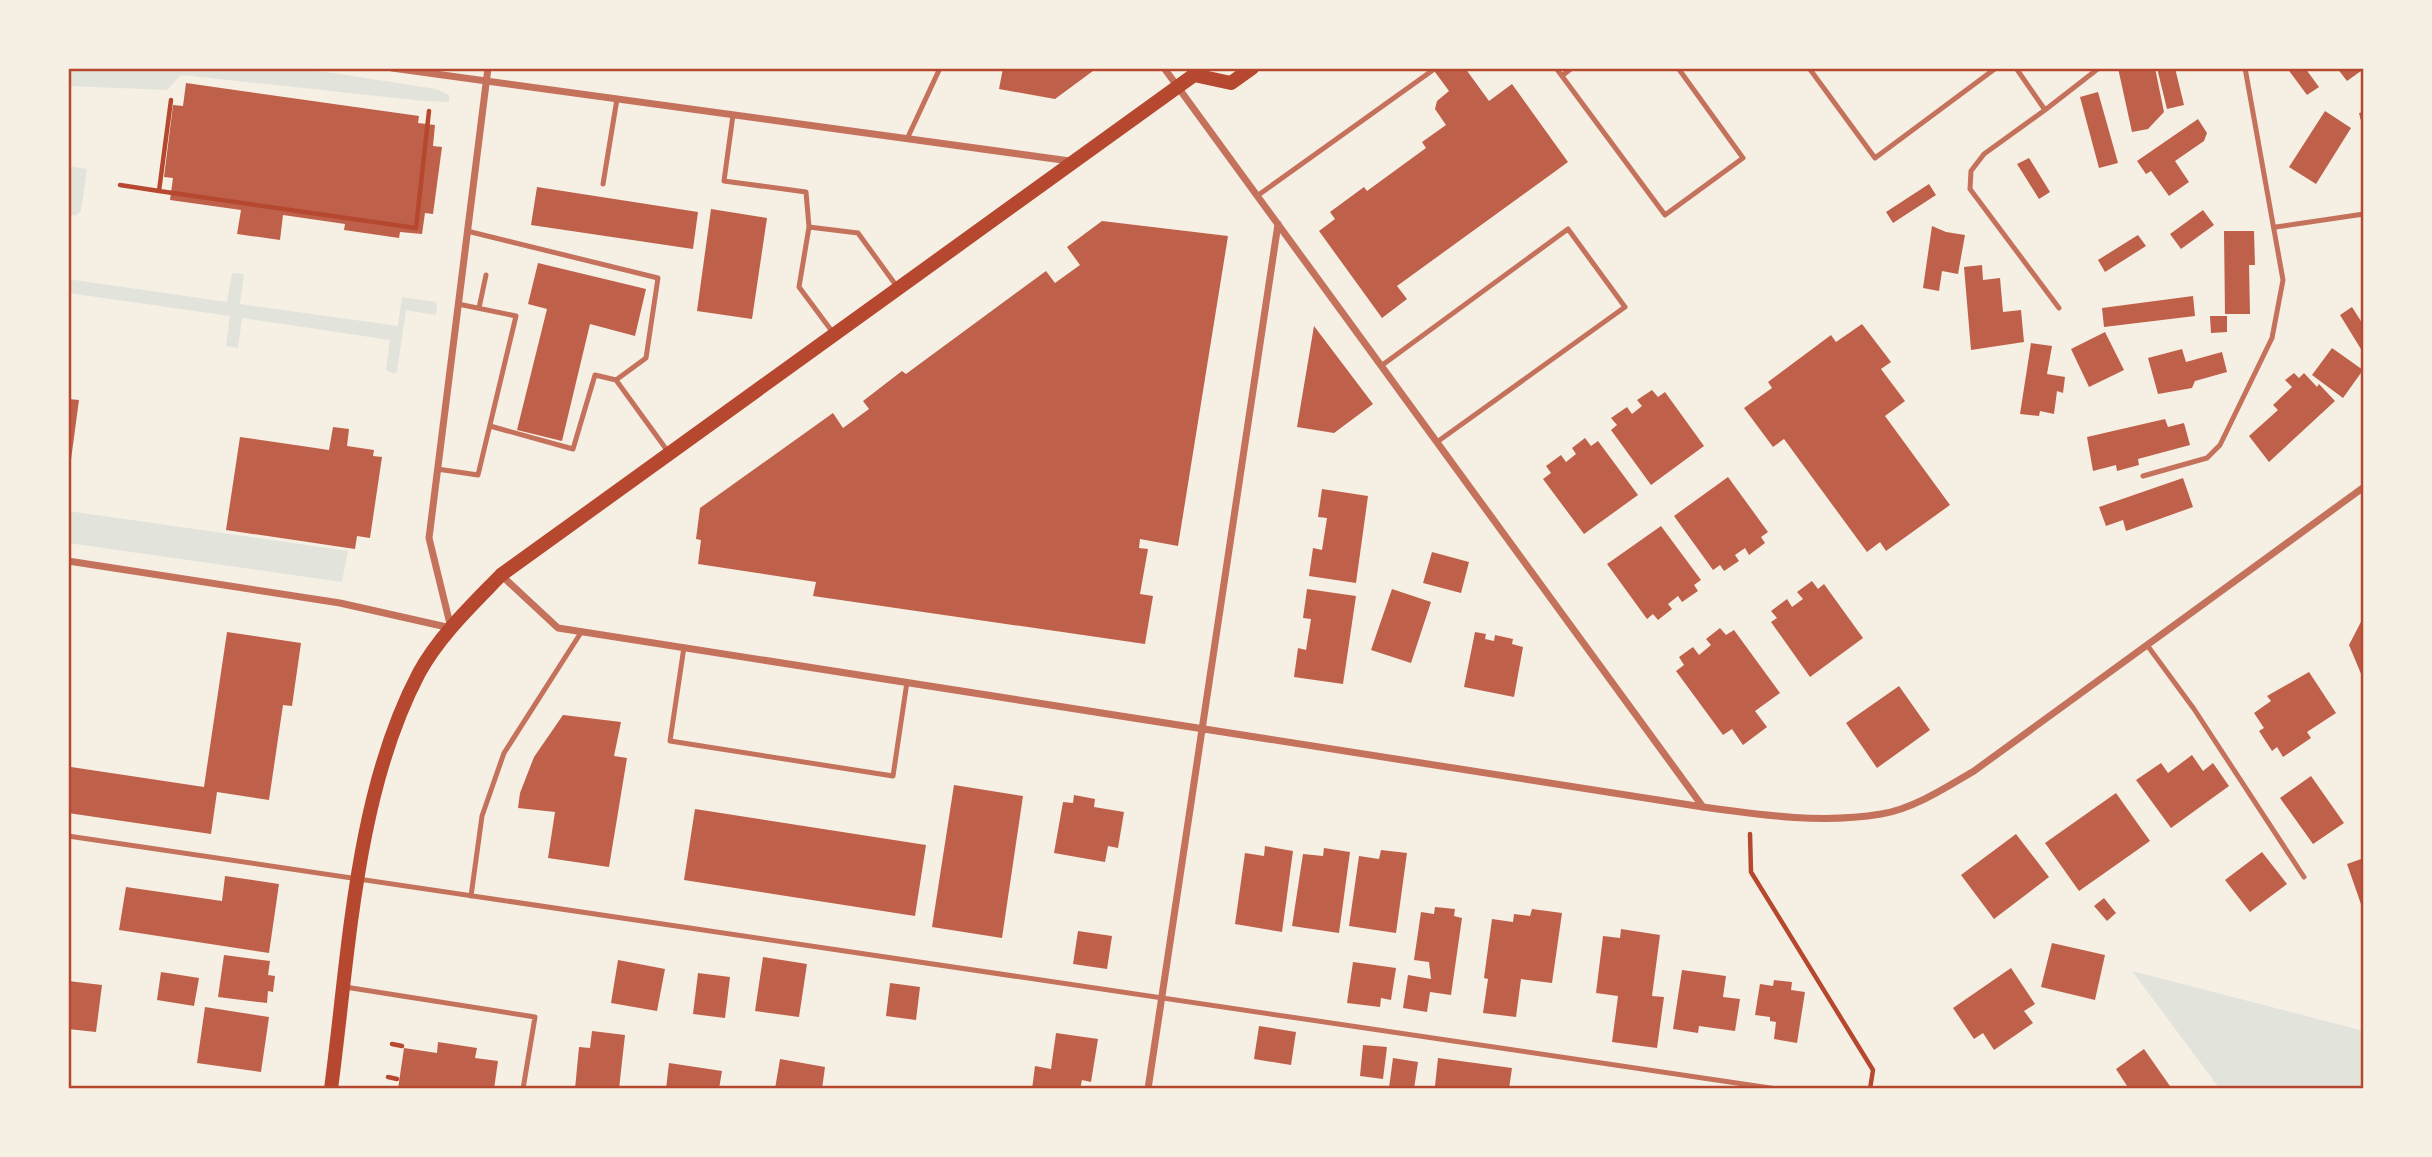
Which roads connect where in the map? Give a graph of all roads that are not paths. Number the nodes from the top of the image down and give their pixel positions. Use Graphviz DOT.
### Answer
graph roads {
  1 [pos="391,68"];
  2 [pos="488,68"];
  3 [pos="940,68"];
  4 [pos="1164,68"];
  5 [pos="1252,68"];
  6 [pos="1556,68"];
  7 [pos="1572,68"];
  8 [pos="1678,68"];
  9 [pos="1809,68"];
  10 [pos="1996,68"];
  11 [pos="2016,68"];
  12 [pos="2099,68"];
  13 [pos="2245,68"];
  14 [pos="1433,70"];
  15 [pos="1195,71"];
  16 [pos="1563,75"];
  17 [pos="486,81"];
  18 [pos="1177,87"];
  19 [pos="617,99"];
  20 [pos="2045,110"];
  21 [pos="733,115"];
  22 [pos="907,139"];
  23 [pos="1073,162"];
  24 [pos="603,184"];
  25 [pos="1257,196"];
  26 [pos="2364,214"];
  27 [pos="1278,224"];
  28 [pos="809,227"];
  29 [pos="2276,227"];
  30 [pos="467,231"];
  31 [pos="486,275"];
  32 [pos="898,288"];
  33 [pos="458,304"];
  34 [pos="479,308"];
  35 [pos="2059,309"];
  36 [pos="834,334"];
  37 [pos="1381,366"];
  38 [pos="616,380"];
  39 [pos="490,426"];
  40 [pos="1437,442"];
  41 [pos="669,453"];
  42 [pos="437,469"];
  43 [pos="2143,476"];
  44 [pos="2364,487"];
  45 [pos="68,561"];
  46 [pos="501,575"];
  47 [pos="451,628"];
  48 [pos="582,631"];
  49 [pos="2147,645"];
  50 [pos="684,647"];
  51 [pos="906,682"];
  52 [pos="1202,728"];
  53 [pos="1703,807"];
  54 [pos="68,836"];
  55 [pos="2304,877"];
  56 [pos="359,879"];
  57 [pos="471,895"];
  58 [pos="345,988"];
  59 [pos="1162,998"];
  60 [pos="331,1089"];
  61 [pos="523,1089"];
  62 [pos="1148,1089"];
  63 [pos="1777,1089"];
  1 -- 17 [label="street"];
  2 -- 17 [label="street"];
  3 -- 22 [label="lane"];
  4 -- 18 [label="street"];
  5 -- 15 [label="main road"];
  6 -- 16 [label="lane"];
  7 -- 16 [label="lane"];
  8 -- 16 [label="lane"];
  9 -- 10 [label="lane"];
  11 -- 20 [label="lane"];
  12 -- 20 [label="lane"];
  13 -- 29 [label="lane"];
  14 -- 25 [label="lane"];
  15 -- 18 [label="main road"];
  17 -- 19 [label="street"];
  17 -- 30 [label="street"];
  18 -- 23 [label="main road"];
  18 -- 25 [label="street"];
  19 -- 21 [label="street"];
  19 -- 24 [label="lane"];
  20 -- 35 [label="lane"];
  21 -- 22 [label="street"];
  21 -- 28 [label="lane"];
  22 -- 23 [label="street"];
  23 -- 32 [label="main road"];
  25 -- 27 [label="street"];
  26 -- 29 [label="lane"];
  27 -- 37 [label="street"];
  27 -- 52 [label="street"];
  28 -- 32 [label="lane"];
  28 -- 36 [label="lane"];
  29 -- 43 [label="lane"];
  30 -- 33 [label="street"];
  30 -- 38 [label="lane"];
  31 -- 34 [label="lane"];
  32 -- 36 [label="main road"];
  33 -- 34 [label="lane"];
  33 -- 42 [label="street"];
  34 -- 39 [label="lane"];
  36 -- 41 [label="main road"];
  37 -- 40 [label="street"];
  37 -- 40 [label="lane"];
  38 -- 39 [label="lane"];
  38 -- 41 [label="lane"];
  39 -- 42 [label="lane"];
  40 -- 53 [label="street"];
  41 -- 46 [label="main road"];
  42 -- 47 [label="street"];
  44 -- 49 [label="street"];
  45 -- 47 [label="street"];
  46 -- 47 [label="main road"];
  46 -- 48 [label="street"];
  47 -- 56 [label="main road"];
  48 -- 50 [label="street"];
  48 -- 57 [label="lane"];
  49 -- 53 [label="street"];
  49 -- 55 [label="lane"];
  50 -- 51 [label="street"];
  50 -- 51 [label="lane"];
  51 -- 52 [label="street"];
  52 -- 53 [label="street"];
  52 -- 59 [label="street"];
  54 -- 56 [label="lane"];
  56 -- 57 [label="lane"];
  56 -- 58 [label="main road"];
  57 -- 59 [label="lane"];
  58 -- 60 [label="main road"];
  58 -- 61 [label="lane"];
  59 -- 62 [label="street"];
  59 -- 63 [label="lane"];
}
